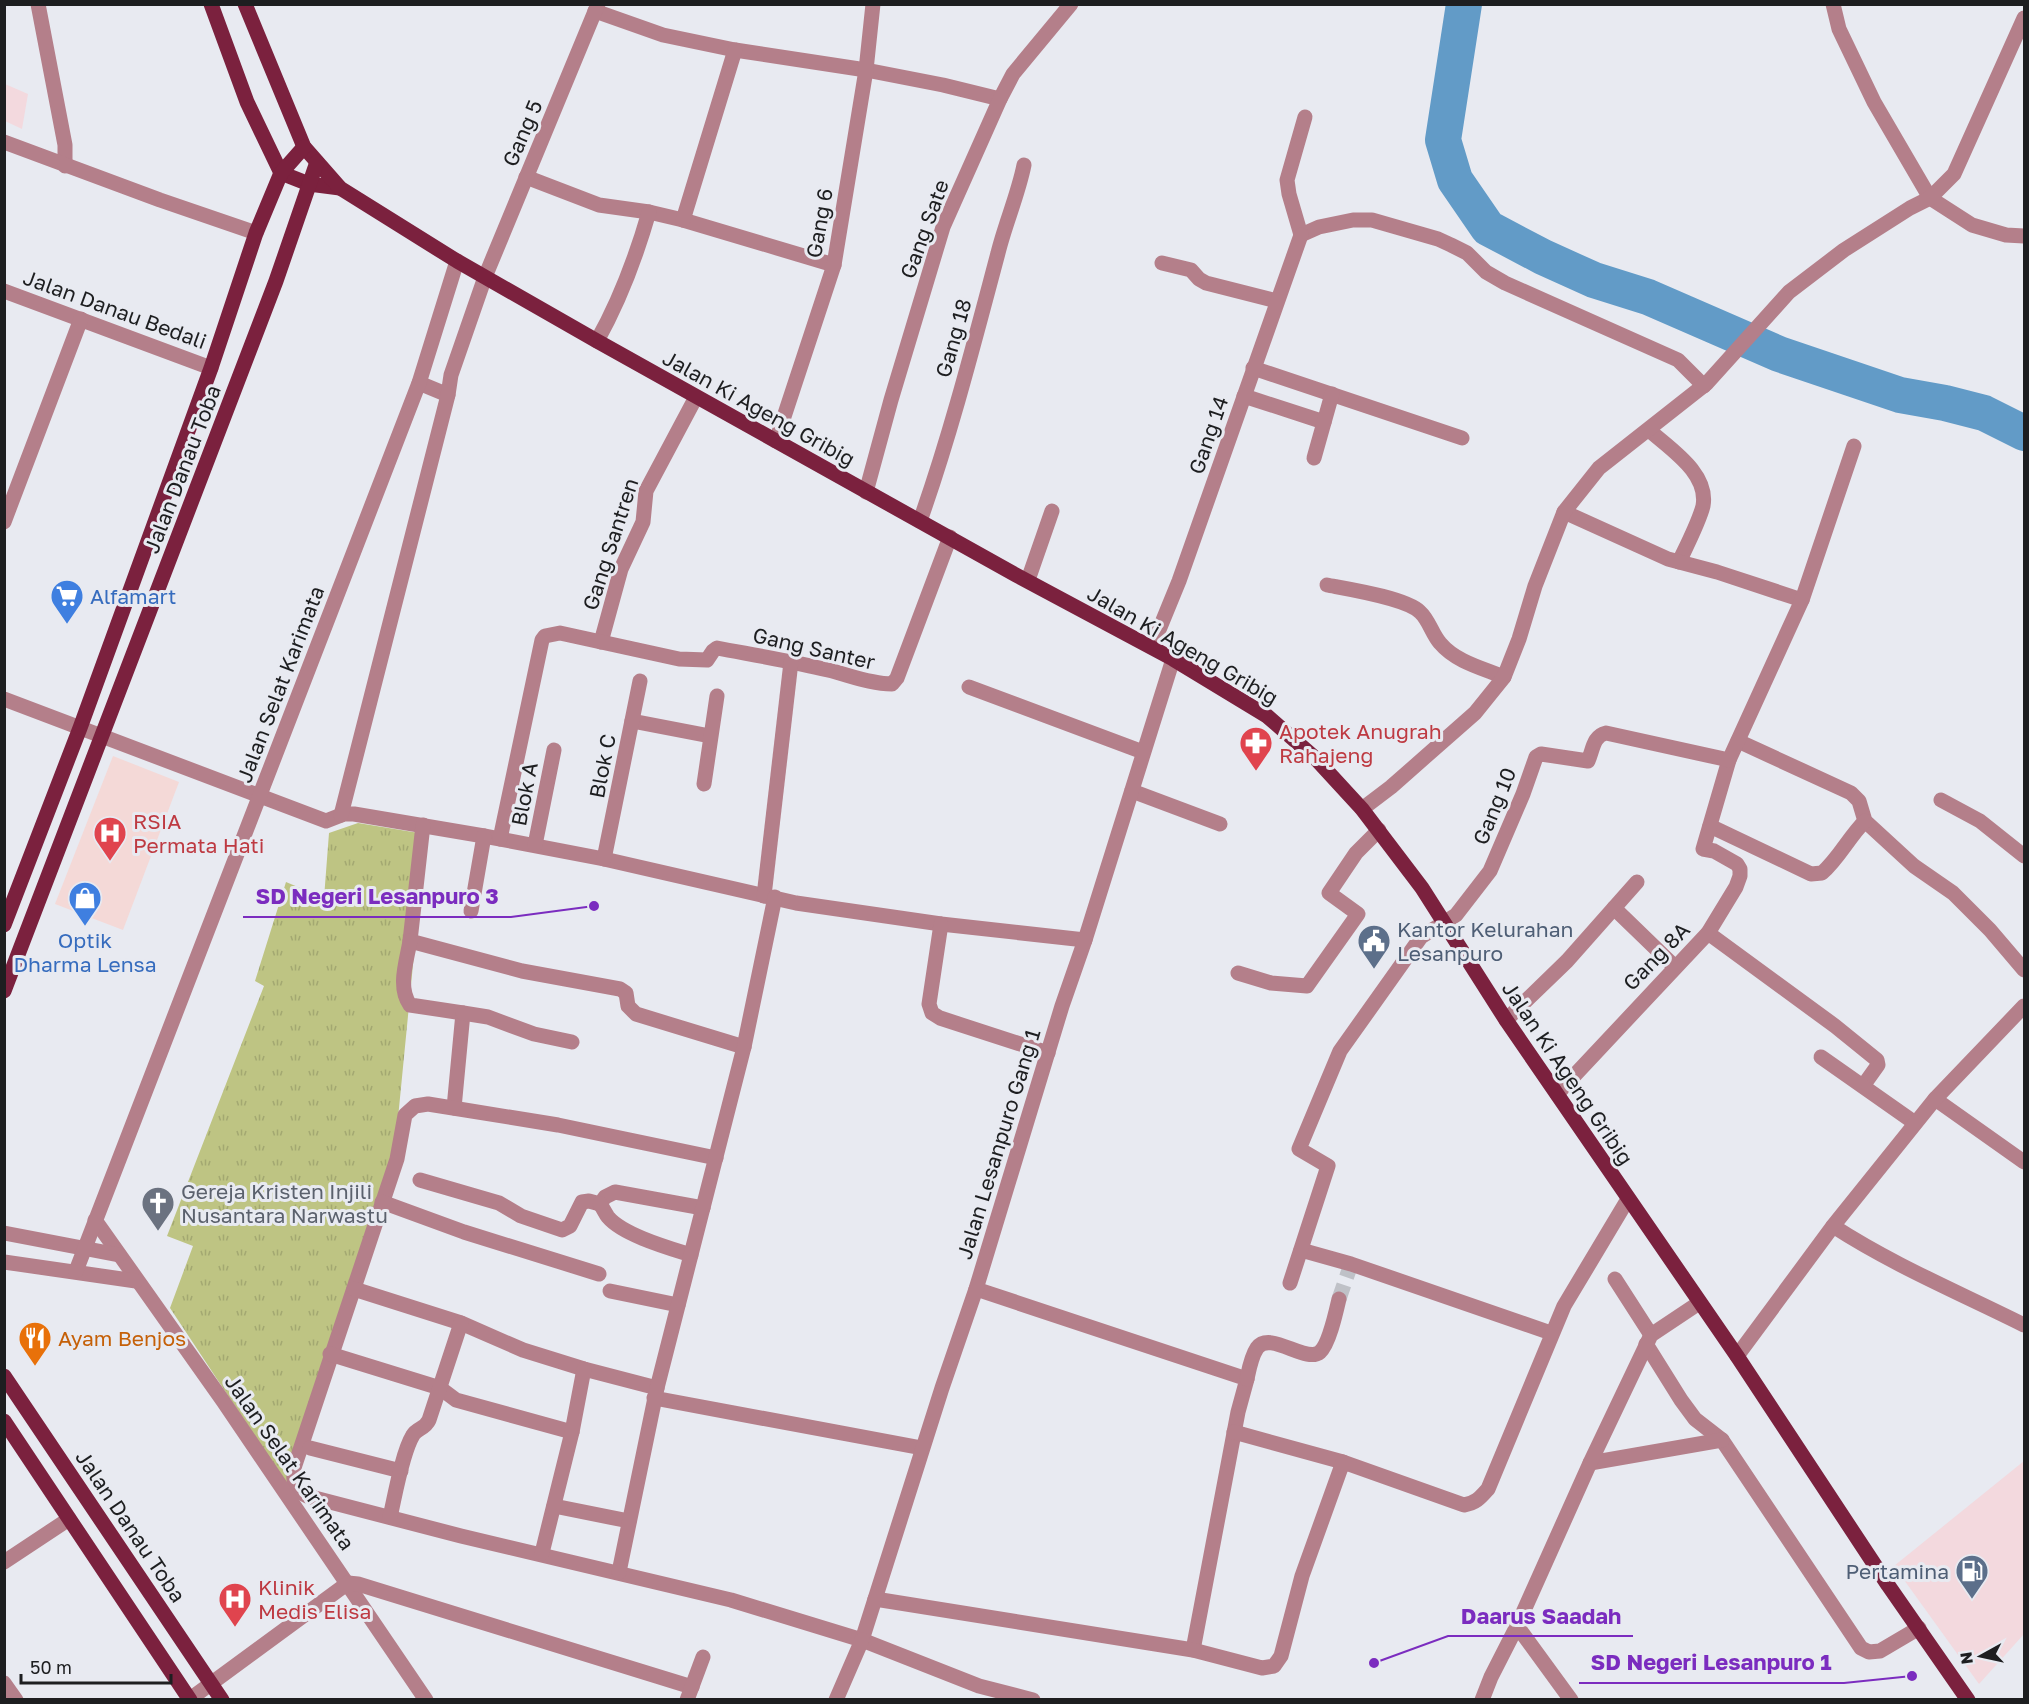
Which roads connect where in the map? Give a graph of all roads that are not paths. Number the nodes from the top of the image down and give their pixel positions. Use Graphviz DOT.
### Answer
graph roads {
  1 [pos="38,4"];
  2 [pos="211,4"];
  3 [pos="245,4"];
  4 [pos="873,4"];
  5 [pos="1071,4"];
  6 [pos="1833,4"];
  7 [pos="596,8"];
  8 [pos="2025,18"];
  9 [pos="735,50"];
  10 [pos="866,70"];
  11 [pos="1000,99"];
  12 [pos="1305,117"];
  13 [pos="4,142"];
  14 [pos="304,147"];
  15 [pos="317,162"];
  16 [pos="1024,165"];
  17 [pos="66,166"];
  18 [pos="281,173"];
  19 [pos="526,177"];
  20 [pos="309,184"];
  21 [pos="340,188"];
  22 [pos="1930,198"];
  23 [pos="649,212"];
  24 [pos="683,220"];
  25 [pos="256,233"];
  26 [pos="1301,235"];
  27 [pos="2025,237"];
  28 [pos="457,261"];
  29 [pos="1162,263"];
  30 [pos="834,265"];
  31 [pos="485,278"];
  32 [pos="4,291"];
  33 [pos="1278,301"];
  34 [pos="81,319"];
  35 [pos="597,342"];
  36 [pos="211,368"];
  37 [pos="1253,368"];
  38 [pos="419,383"];
  39 [pos="1706,384"];
  40 [pos="1332,394"];
  41 [pos="447,395"];
  42 [pos="1244,396"];
  43 [pos="696,397"];
  44 [pos="1324,422"];
  45 [pos="1649,430"];
  46 [pos="1462,438"];
  47 [pos="776,441"];
  48 [pos="1854,446"];
  49 [pos="1314,458"];
  50 [pos="866,492"];
  51 [pos="1052,510"];
  52 [pos="1564,512"];
  53 [pos="920,520"];
  54 [pos="4,522"];
  55 [pos="951,537"];
  56 [pos="1679,562"];
  57 [pos="1028,580"];
  58 [pos="1327,585"];
  59 [pos="1802,600"];
  60 [pos="601,642"];
  61 [pos="1152,647"];
  62 [pos="1173,659"];
  63 [pos="792,662"];
  64 [pos="1504,677"];
  65 [pos="639,681"];
  66 [pos="969,687"];
  67 [pos="717,696"];
  68 [pos="4,699"];
  69 [pos="632,721"];
  70 [pos="80,728"];
  71 [pos="101,736"];
  72 [pos="710,736"];
  73 [pos="1738,741"];
  74 [pos="554,750"];
  75 [pos="1143,752"];
  76 [pos="1730,760"];
  77 [pos="704,783"];
  78 [pos="1131,791"];
  79 [pos="259,796"];
  80 [pos="1941,800"];
  81 [pos="1362,809"];
  82 [pos="341,815"];
  83 [pos="1865,821"];
  84 [pos="1220,824"];
  85 [pos="423,825"];
  86 [pos="1710,826"];
  87 [pos="1378,830"];
  88 [pos="484,836"];
  89 [pos="500,839"];
  90 [pos="535,845"];
  91 [pos="2025,856"];
  92 [pos="604,859"];
  93 [pos="1636,882"];
  94 [pos="770,897"];
  95 [pos="1614,908"];
  96 [pos="471,911"];
  97 [pos="1444,922"];
  98 [pos="941,924"];
  99 [pos="4,925"];
  100 [pos="1708,933"];
  101 [pos="1085,940"];
  102 [pos="410,941"];
  103 [pos="1676,966"];
  104 [pos="2025,969"];
  105 [pos="1238,973"];
  106 [pos="4,991"];
  107 [pos="2025,1006"];
  108 [pos="463,1013"];
  109 [pos="1506,1020"];
  110 [pos="572,1041"];
  111 [pos="744,1047"];
  112 [pos="1048,1053"];
  113 [pos="1821,1057"];
  114 [pos="1863,1086"];
  115 [pos="1557,1094"];
  116 [pos="1935,1099"];
  117 [pos="454,1108"];
  118 [pos="1915,1123"];
  119 [pos="716,1158"];
  120 [pos="2025,1162"];
  121 [pos="420,1180"];
  122 [pos="1628,1199"];
  123 [pos="382,1202"];
  124 [pos="600,1204"];
  125 [pos="704,1208"];
  126 [pos="94,1220"];
  127 [pos="1833,1226"];
  128 [pos="4,1233"];
  129 [pos="84,1248"];
  130 [pos="1301,1250"];
  131 [pos="691,1255"];
  132 [pos="119,1256"];
  133 [pos="4,1262"];
  134 [pos="76,1271"];
  135 [pos="599,1274"];
  136 [pos="1615,1279"];
  137 [pos="136,1281"];
  138 [pos="1290,1283"];
  139 [pos="354,1289"];
  140 [pos="976,1289"];
  141 [pos="610,1291"];
  142 [pos="1339,1299"];
  143 [pos="1699,1303"];
  144 [pos="678,1305"];
  145 [pos="461,1323"];
  146 [pos="2025,1325"];
  147 [pos="1551,1333"];
  148 [pos="1648,1340"];
  149 [pos="330,1354"];
  150 [pos="1737,1356"];
  151 [pos="584,1369"];
  152 [pos="4,1376"];
  153 [pos="1246,1379"];
  154 [pos="440,1388"];
  155 [pos="656,1393"];
  156 [pos="4,1421"];
  157 [pos="572,1432"];
  158 [pos="1234,1432"];
  159 [pos="1722,1440"];
  160 [pos="310,1448"];
  161 [pos="922,1448"];
  162 [pos="1343,1462"];
  163 [pos="1590,1463"];
  164 [pos="401,1472"];
  165 [pos="554,1506"];
  166 [pos="390,1517"];
  167 [pos="69,1519"];
  168 [pos="629,1521"];
  169 [pos="542,1553"];
  170 [pos="4,1562"];
  171 [pos="619,1572"];
  172 [pos="348,1583"];
  173 [pos="875,1599"];
  174 [pos="1517,1626"];
  175 [pos="1919,1628"];
  176 [pos="862,1640"];
  177 [pos="1193,1650"];
  178 [pos="703,1657"];
  179 [pos="211,1684"];
  180 [pos="689,1693"];
  181 [pos="976,1693"];
  182 [pos="190,1699"];
  183 [pos="222,1700"];
  184 [pos="426,1700"];
  185 [pos="836,1700"];
  186 [pos="1033,1700"];
  187 [pos="1482,1700"];
  188 [pos="1571,1700"];
  189 [pos="1968,1700"];
  1 -- 17 [label="street"];
  2 -- 18 [label="main road"];
  3 -- 14 [label="main road, Jalan Ki Ageng Gribig"];
  4 -- 10 [label="street, Gang 6"];
  5 -- 11 [label="street, Gang Sate"];
  6 -- 22 [label="street"];
  7 -- 9 [label="street"];
  7 -- 19 [label="street, Gang 5"];
  8 -- 22 [label="street"];
  9 -- 10 [label="street"];
  9 -- 24 [label="street"];
  10 -- 11 [label="street"];
  10 -- 30 [label="street, Gang 6"];
  11 -- 50 [label="street, Gang Sate"];
  12 -- 26 [label="street"];
  13 -- 17 [label="street"];
  14 -- 15 [label="main road, Jalan Ki Ageng Gribig"];
  14 -- 18 [label="main road, Jalan Danau Toba"];
  15 -- 20 [label="main road, Jalan Danau Toba"];
  15 -- 21 [label="main road, Jalan Ki Ageng Gribig"];
  16 -- 53 [label="street, Gang 18"];
  17 -- 25 [label="street"];
  18 -- 20 [label="main road, Jalan Ki Ageng Gribig"];
  18 -- 25 [label="main road, Jalan Danau Toba"];
  19 -- 23 [label="street"];
  19 -- 31 [label="street, Gang 5"];
  20 -- 21 [label="main road, Jalan Ki Ageng Gribig"];
  20 -- 71 [label="main road, Jalan Danau Toba"];
  21 -- 28 [label="main road, Jalan Ki Ageng Gribig"];
  22 -- 27 [label="street"];
  22 -- 39 [label="street"];
  23 -- 24 [label="street"];
  23 -- 35 [label="street"];
  24 -- 30 [label="street"];
  25 -- 36 [label="main road, Jalan Danau Toba"];
  26 -- 33 [label="street, Gang 14"];
  26 -- 39 [label="street"];
  28 -- 31 [label="main road, Jalan Ki Ageng Gribig"];
  28 -- 38 [label="street, Jalan Selat Karimata"];
  29 -- 33 [label="street"];
  30 -- 47 [label="street, Gang 6"];
  31 -- 35 [label="main road, Jalan Ki Ageng Gribig"];
  31 -- 41 [label="street, Gang 5"];
  32 -- 34 [label="street, Jalan Danau Bedali"];
  33 -- 37 [label="street, Gang 14"];
  34 -- 36 [label="street, Jalan Danau Bedali"];
  34 -- 54 [label="street"];
  35 -- 43 [label="main road, Jalan Ki Ageng Gribig"];
  36 -- 70 [label="main road, Jalan Danau Toba"];
  37 -- 40 [label="street"];
  37 -- 42 [label="street, Gang 14"];
  38 -- 41 [label="street"];
  38 -- 79 [label="street, Jalan Selat Karimata"];
  39 -- 45 [label="street"];
  40 -- 44 [label="street"];
  40 -- 46 [label="street"];
  41 -- 82 [label="street, Gang 5"];
  42 -- 44 [label="street"];
  42 -- 61 [label="street, Gang 14"];
  43 -- 47 [label="main road, Jalan Ki Ageng Gribig"];
  43 -- 60 [label="street, Gang Santren"];
  44 -- 49 [label="street"];
  45 -- 52 [label="street"];
  45 -- 56 [label="street"];
  47 -- 50 [label="main road, Jalan Ki Ageng Gribig"];
  48 -- 59 [label="street"];
  50 -- 53 [label="main road, Jalan Ki Ageng Gribig"];
  51 -- 57 [label="street"];
  52 -- 56 [label="street"];
  52 -- 64 [label="street"];
  53 -- 55 [label="main road, Jalan Ki Ageng Gribig"];
  55 -- 57 [label="main road, Jalan Ki Ageng Gribig"];
  55 -- 63 [label="street, Gang Santer"];
  56 -- 59 [label="street"];
  57 -- 61 [label="main road, Jalan Ki Ageng Gribig"];
  58 -- 64 [label="street"];
  59 -- 73 [label="street"];
  60 -- 63 [label="street, Gang Santer"];
  60 -- 89 [label="street"];
  61 -- 62 [label="main road, Jalan Ki Ageng Gribig"];
  62 -- 75 [label="street, Jalan Lesanpuro Gang 1"];
  62 -- 81 [label="main road, Jalan Ki Ageng Gribig"];
  63 -- 94 [label="street"];
  64 -- 81 [label="street"];
  65 -- 69 [label="street, Blok C"];
  66 -- 75 [label="street"];
  67 -- 72 [label="street"];
  68 -- 70 [label="street"];
  69 -- 72 [label="street"];
  69 -- 92 [label="street, Blok C"];
  70 -- 71 [label="street"];
  70 -- 99 [label="main road, Jalan Danau Toba"];
  71 -- 79 [label="street"];
  71 -- 106 [label="main road, Jalan Danau Toba"];
  72 -- 77 [label="street"];
  73 -- 76 [label="street"];
  73 -- 83 [label="street"];
  74 -- 90 [label="street, Blok A"];
  75 -- 78 [label="street, Jalan Lesanpuro Gang 1"];
  76 -- 86 [label="street"];
  76 -- 97 [label="street, Gang 10"];
  78 -- 84 [label="street"];
  78 -- 101 [label="street, Jalan Lesanpuro Gang 1"];
  79 -- 82 [label="street"];
  79 -- 126 [label="street, Jalan Selat Karimata"];
  80 -- 91 [label="street"];
  81 -- 87 [label="main road, Jalan Ki Ageng Gribig"];
  82 -- 85 [label="street"];
  83 -- 86 [label="street"];
  83 -- 104 [label="street"];
  85 -- 88 [label="street"];
  85 -- 102 [label="street"];
  86 -- 100 [label="street, Gang 8A"];
  87 -- 97 [label="main road, Jalan Ki Ageng Gribig"];
  87 -- 105 [label="street"];
  88 -- 89 [label="street"];
  88 -- 96 [label="street"];
  89 -- 90 [label="street"];
  90 -- 92 [label="street"];
  92 -- 94 [label="street"];
  93 -- 95 [label="street"];
  94 -- 98 [label="street"];
  94 -- 111 [label="street"];
  95 -- 103 [label="street"];
  95 -- 109 [label="street"];
  97 -- 109 [label="main road, Jalan Ki Ageng Gribig"];
  97 -- 130 [label="street"];
  98 -- 101 [label="street"];
  98 -- 112 [label="street"];
  100 -- 103 [label="street, Gang 8A"];
  100 -- 114 [label="street"];
  101 -- 112 [label="street, Jalan Lesanpuro Gang 1"];
  102 -- 108 [label="street"];
  102 -- 111 [label="street"];
  103 -- 115 [label="street, Gang 8A"];
  107 -- 116 [label="street"];
  108 -- 110 [label="street"];
  108 -- 117 [label="street"];
  109 -- 115 [label="main road, Jalan Ki Ageng Gribig"];
  111 -- 119 [label="street"];
  112 -- 140 [label="street, Jalan Lesanpuro Gang 1"];
  113 -- 114 [label="street"];
  114 -- 118 [label="street"];
  115 -- 122 [label="main road, Jalan Ki Ageng Gribig"];
  116 -- 118 [label="street"];
  116 -- 120 [label="street"];
  117 -- 119 [label="street"];
  117 -- 123 [label="street"];
  118 -- 127 [label="street"];
  119 -- 125 [label="street"];
  121 -- 124 [label="street"];
  122 -- 143 [label="main road, Jalan Ki Ageng Gribig"];
  122 -- 147 [label="street"];
  123 -- 135 [label="street"];
  123 -- 139 [label="street"];
  124 -- 125 [label="street"];
  124 -- 131 [label="street"];
  125 -- 131 [label="street"];
  126 -- 129 [label="street, Jalan Selat Karimata"];
  126 -- 132 [label="street, Jalan Selat Karimata"];
  127 -- 146 [label="street"];
  127 -- 150 [label="street"];
  128 -- 129 [label="street"];
  129 -- 132 [label="street"];
  129 -- 134 [label="street, Jalan Selat Karimata"];
  130 -- 138 [label="street"];
  130 -- 147 [label="street"];
  131 -- 144 [label="street"];
  132 -- 137 [label="street, Jalan Selat Karimata"];
  133 -- 134 [label="street"];
  134 -- 137 [label="street"];
  136 -- 148 [label="street"];
  137 -- 172 [label="street, Jalan Selat Karimata"];
  139 -- 145 [label="street"];
  139 -- 149 [label="street"];
  140 -- 153 [label="street"];
  140 -- 161 [label="street, Jalan Lesanpuro Gang 1"];
  141 -- 144 [label="street"];
  142 -- 153 [label="street"];
  143 -- 148 [label="street"];
  143 -- 150 [label="main road, Jalan Ki Ageng Gribig"];
  144 -- 155 [label="street"];
  145 -- 151 [label="street"];
  145 -- 154 [label="street"];
  147 -- 162 [label="street"];
  148 -- 159 [label="street"];
  148 -- 163 [label="street"];
  149 -- 154 [label="street"];
  149 -- 166 [label="street"];
  150 -- 175 [label="main road, Jalan Ki Ageng Gribig"];
  151 -- 155 [label="street"];
  151 -- 157 [label="street"];
  152 -- 179 [label="main road, Jalan Danau Toba"];
  153 -- 158 [label="street"];
  154 -- 157 [label="street"];
  154 -- 164 [label="street"];
  155 -- 161 [label="street"];
  155 -- 168 [label="street"];
  156 -- 167 [label="main road"];
  157 -- 165 [label="street"];
  158 -- 162 [label="street"];
  158 -- 177 [label="street"];
  159 -- 163 [label="street"];
  159 -- 175 [label="street"];
  160 -- 164 [label="street"];
  161 -- 173 [label="street, Jalan Lesanpuro Gang 1"];
  162 -- 177 [label="street"];
  163 -- 174 [label="street"];
  164 -- 166 [label="street"];
  165 -- 168 [label="street"];
  165 -- 169 [label="street"];
  166 -- 169 [label="street"];
  167 -- 170 [label="street"];
  167 -- 182 [label="main road"];
  168 -- 171 [label="street"];
  169 -- 171 [label="street"];
  171 -- 176 [label="street"];
  172 -- 179 [label="street"];
  172 -- 180 [label="street"];
  172 -- 184 [label="street, Jalan Selat Karimata"];
  173 -- 176 [label="street, Jalan Lesanpuro Gang 1"];
  173 -- 177 [label="street"];
  174 -- 187 [label="street"];
  174 -- 188 [label="street"];
  175 -- 189 [label="main road, Jalan Ki Ageng Gribig"];
  176 -- 181 [label="street"];
  176 -- 185 [label="street, Jalan Lesanpuro Gang 1"];
  178 -- 180 [label="street"];
  179 -- 182 [label="street"];
  179 -- 183 [label="main road, Jalan Danau Toba"];
  181 -- 186 [label="street"];
}
